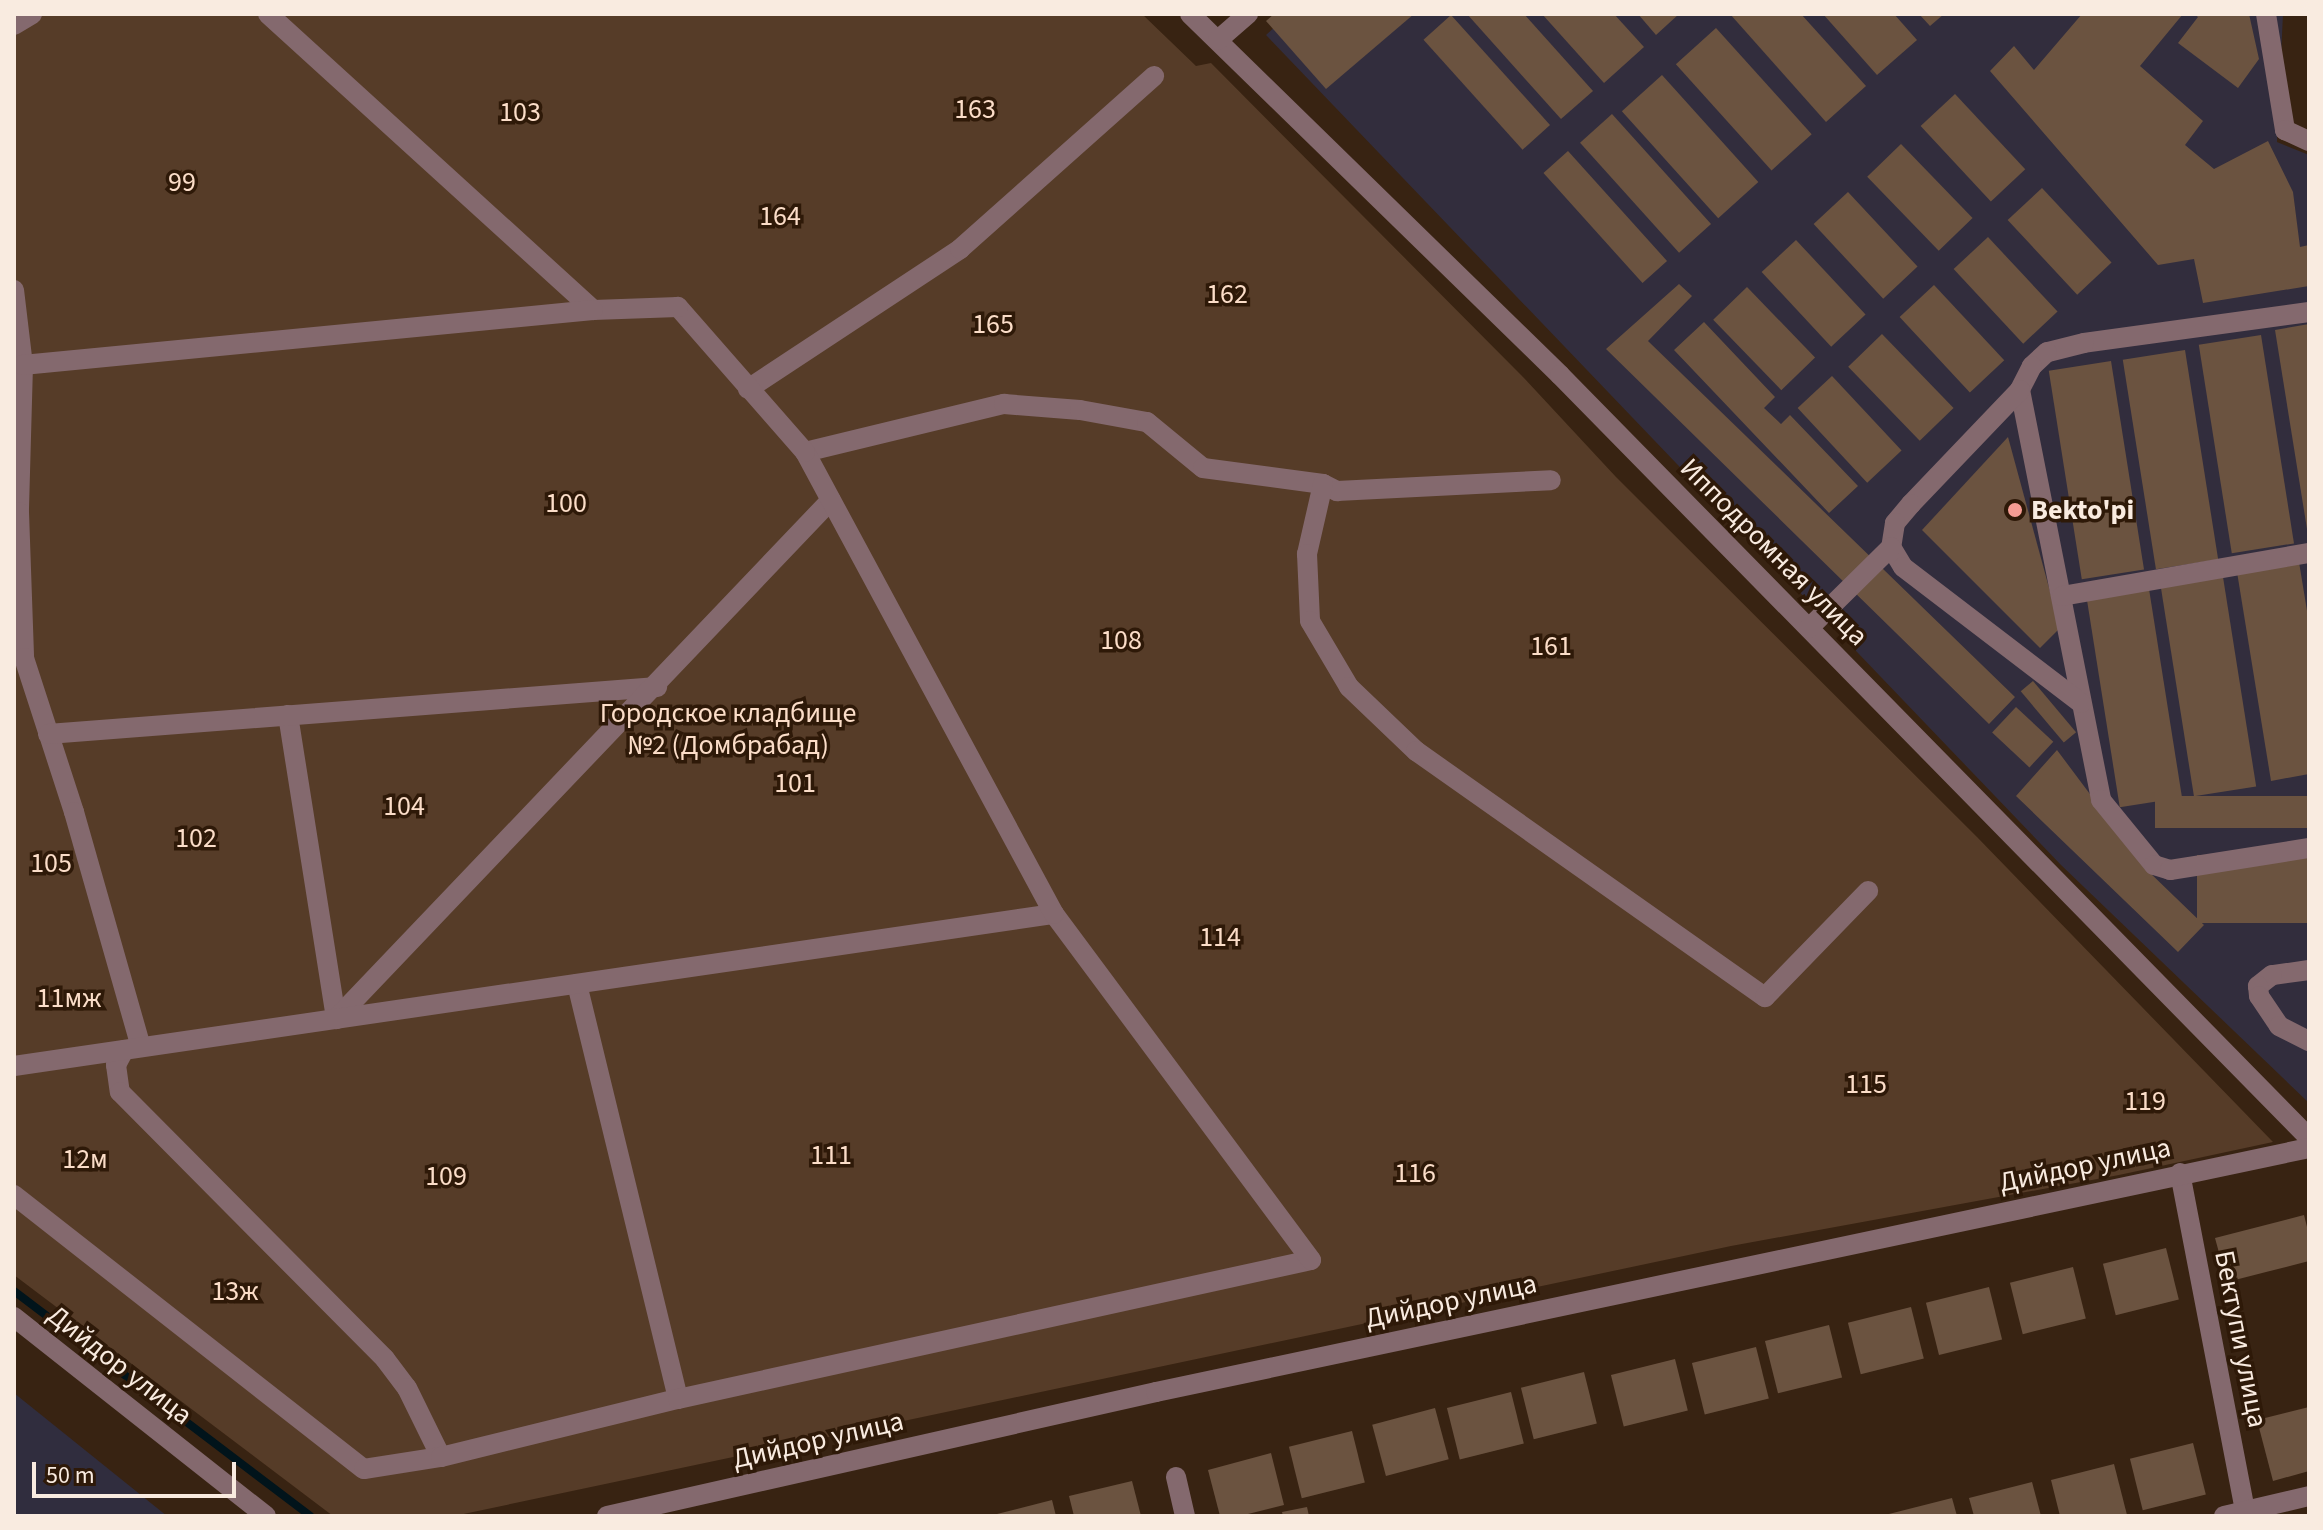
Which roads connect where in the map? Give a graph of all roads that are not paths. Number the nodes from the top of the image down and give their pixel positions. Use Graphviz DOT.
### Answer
graph roads {
  1 [pos="32,14"];
  2 [pos="268,14"];
  3 [pos="1190,14"];
  4 [pos="1248,14"];
  5 [pos="2266,14"];
  6 [pos="14,25"];
  7 [pos="1218,40"];
  8 [pos="1154,76"];
  9 [pos="2309,141"];
  10 [pos="14,290"];
  11 [pos="593,310"];
  12 [pos="2309,312"];
  13 [pos="23,365"];
  14 [pos="748,389"];
  15 [pos="2020,390"];
  16 [pos="805,452"];
  17 [pos="1551,480"];
  18 [pos="1323,484"];
  19 [pos="831,500"];
  20 [pos="17,514"];
  21 [pos="1891,547"];
  22 [pos="2309,553"];
  23 [pos="2062,596"];
  24 [pos="1809,628"];
  25 [pos="657,687"];
  26 [pos="2081,703"];
  27 [pos="288,715"];
  28 [pos="48,734"];
  29 [pos="2309,848"];
  30 [pos="1868,891"];
  31 [pos="1054,914"];
  32 [pos="2309,970"];
  33 [pos="577,984"];
  34 [pos="336,1019"];
  35 [pos="2309,1041"];
  36 [pos="132,1048"];
  37 [pos="14,1066"];
  38 [pos="2309,1138"];
  39 [pos="2309,1148"];
  40 [pos="2180,1173"];
  41 [pos="14,1195"];
  42 [pos="14,1317"];
  43 [pos="678,1399"];
  44 [pos="441,1457"];
  45 [pos="1176,1477"];
  46 [pos="2309,1496"];
  47 [pos="2246,1514"];
  48 [pos="266,1516"];
  49 [pos="607,1516"];
  50 [pos="1185,1516"];
  51 [pos="2224,1516"];
  1 -- 6 [label="street"];
  2 -- 11 [label="street"];
  3 -- 7 [label="street, Ипподромная улица"];
  4 -- 7 [label="street"];
  5 -- 9 [label="street"];
  7 -- 24 [label="street, Ипподромная улица"];
  8 -- 14 [label="street"];
  10 -- 13 [label="street"];
  11 -- 13 [label="street"];
  11 -- 14 [label="street"];
  12 -- 15 [label="street"];
  13 -- 20 [label="street"];
  14 -- 16 [label="street"];
  15 -- 21 [label="street"];
  15 -- 23 [label="street"];
  16 -- 18 [label="street"];
  16 -- 19 [label="street"];
  17 -- 18 [label="street"];
  18 -- 30 [label="street"];
  19 -- 25 [label="street"];
  19 -- 31 [label="street"];
  20 -- 28 [label="street"];
  21 -- 24 [label="street"];
  21 -- 26 [label="street"];
  22 -- 23 [label="street"];
  23 -- 26 [label="street"];
  24 -- 38 [label="street, Ипподромная улица"];
  25 -- 27 [label="street"];
  25 -- 34 [label="street"];
  26 -- 29 [label="street"];
  27 -- 28 [label="street"];
  27 -- 34 [label="street"];
  28 -- 36 [label="street"];
  31 -- 33 [label="street"];
  31 -- 43 [label="street"];
  32 -- 35 [label="street"];
  33 -- 34 [label="street"];
  33 -- 43 [label="street"];
  34 -- 36 [label="street"];
  36 -- 37 [label="street"];
  36 -- 44 [label="street"];
  39 -- 40 [label="street, Дийдор улица"];
  40 -- 47 [label="street, Бектупи улица"];
  40 -- 49 [label="street, Дийдор улица"];
  41 -- 44 [label="street"];
  42 -- 48 [label="street, Дийдор улица"];
  43 -- 44 [label="street"];
  45 -- 50 [label="street"];
  46 -- 47 [label="street"];
  47 -- 51 [label="street"];
}
